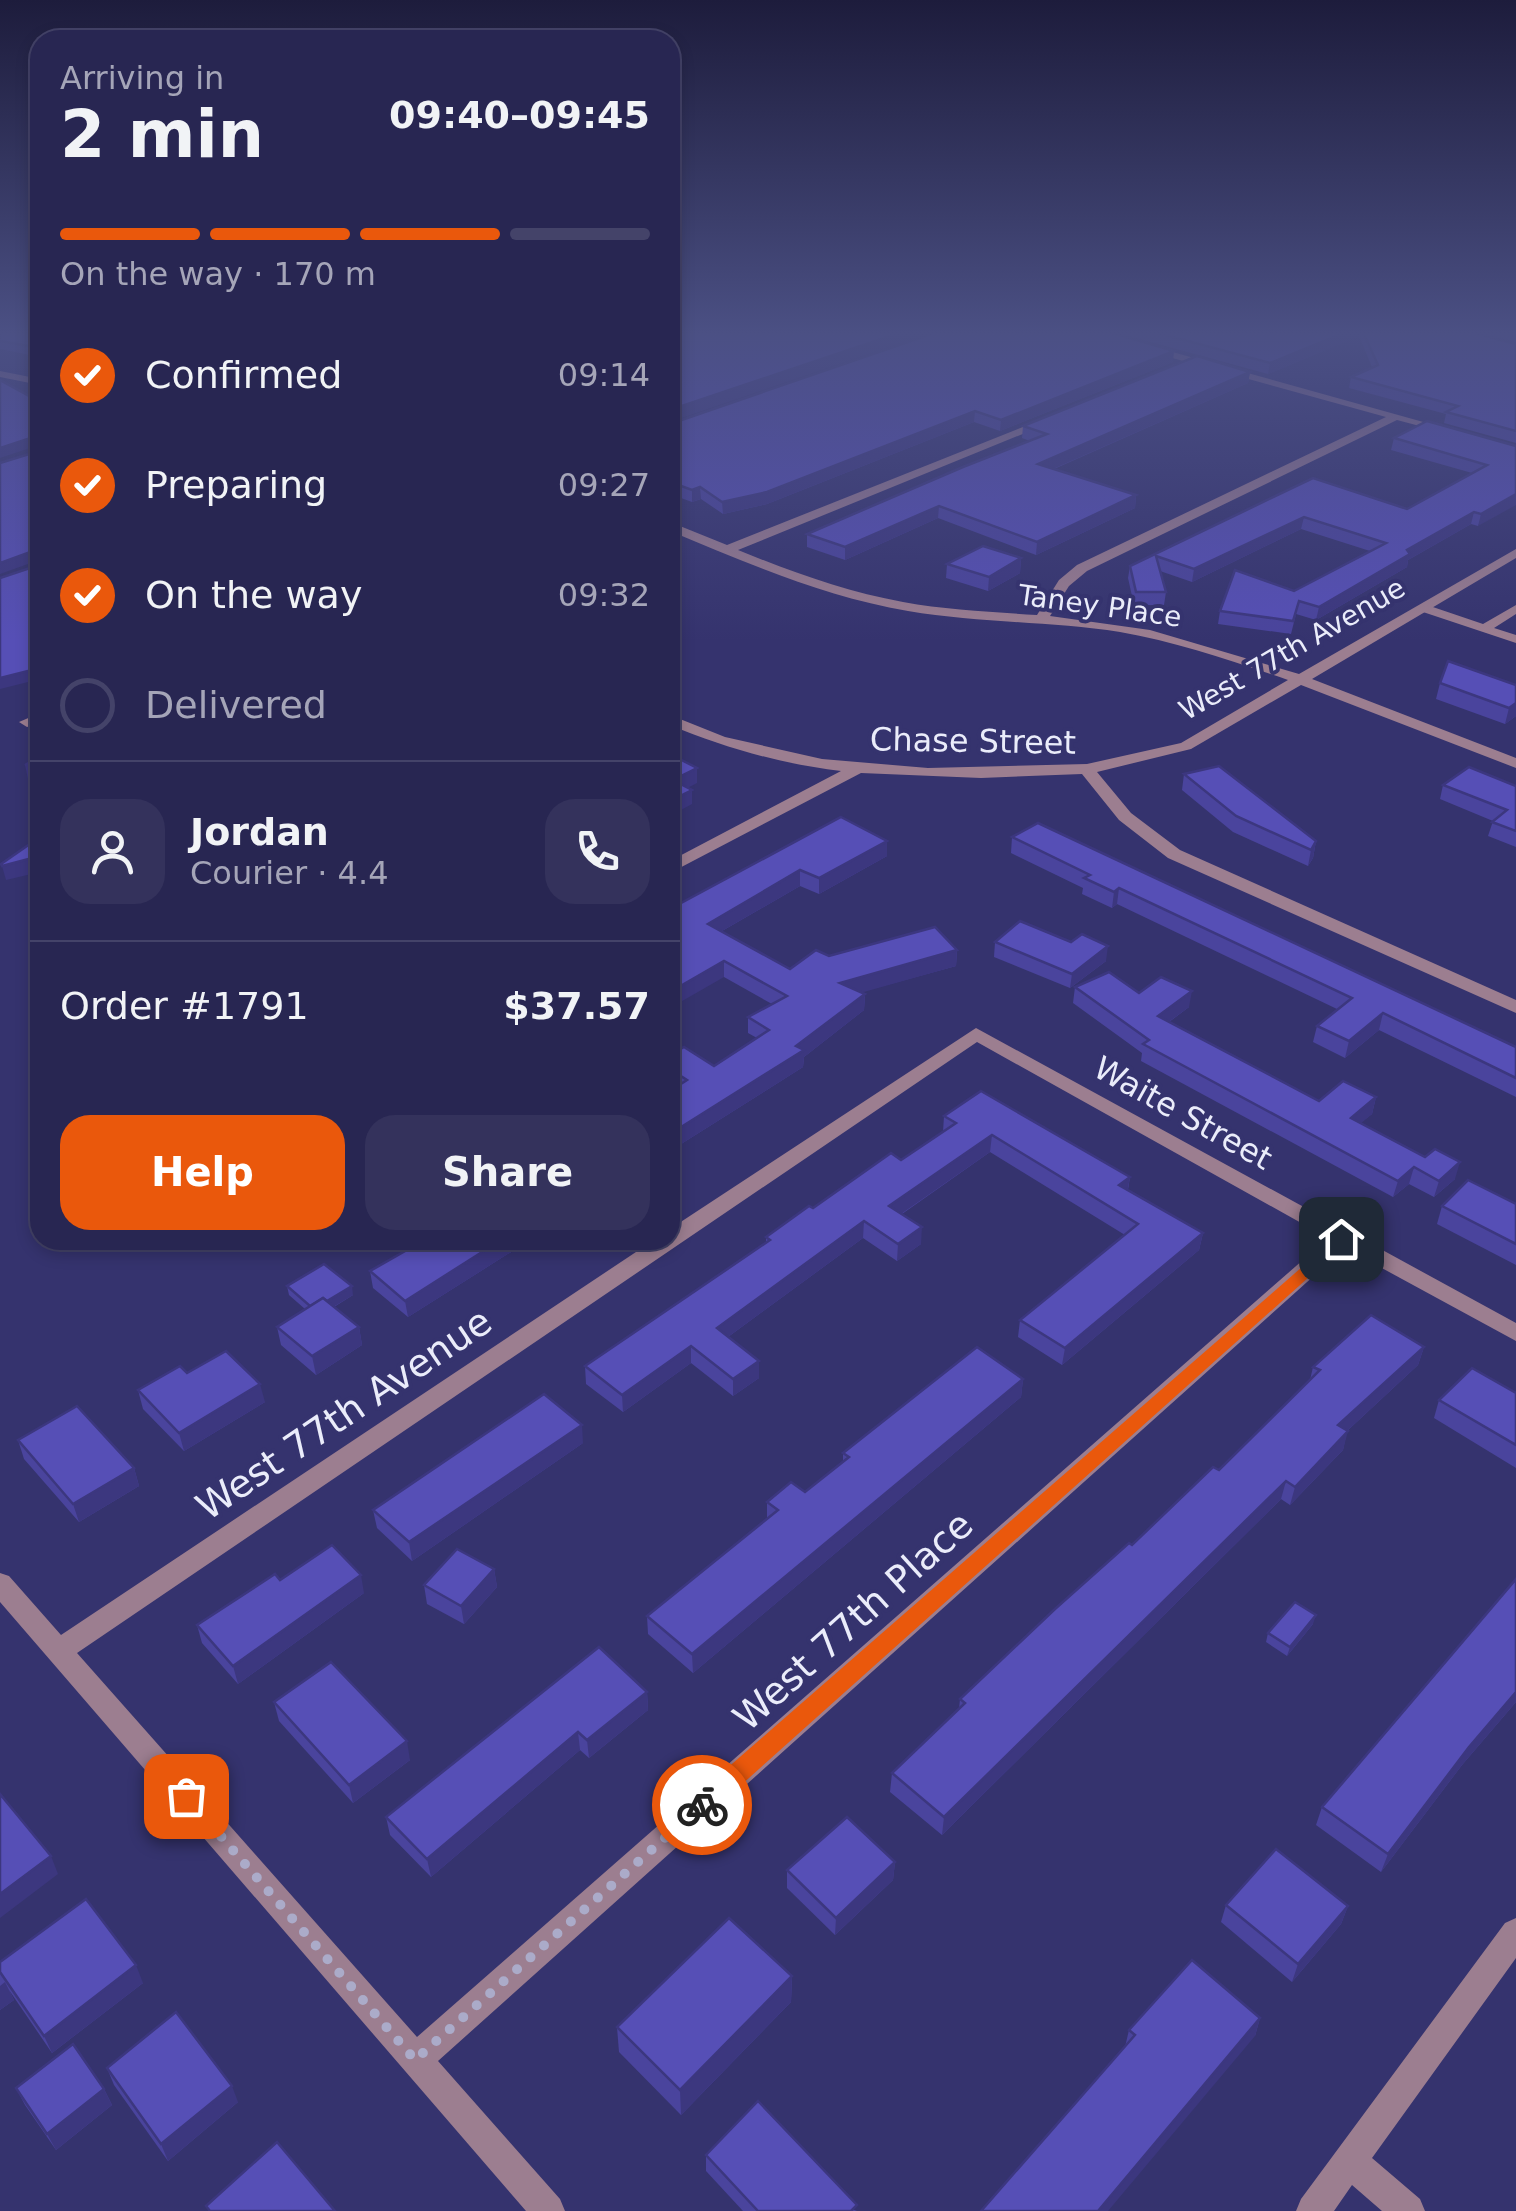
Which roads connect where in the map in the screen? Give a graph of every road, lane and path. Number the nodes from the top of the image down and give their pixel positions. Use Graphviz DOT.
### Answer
graph roads {
  1 [pos="1011,435"];
  2 [pos="1357,435"];
  3 [pos="680,530"];
  4 [pos="727,550"];
  5 [pos="1516,553"];
  6 [pos="1424,608"];
  7 [pos="1516,609"];
  8 [pos="1041,619"];
  9 [pos="1486,628"];
  10 [pos="1516,639"];
  11 [pos="1301,680"];
  12 [pos="680,724"];
  13 [pos="1516,763"];
  14 [pos="857,769"];
  15 [pos="1087,769"];
  16 [pos="680,863"];
  17 [pos="1516,1007"];
  18 [pos="976,1034"];
  19 [pos="680,1233"];
  20 [pos="1341,1239"];
  21 [pos="655,1250"];
  22 [pos="1516,1333"];
  23 [pos="0,1584"];
  24 [pos="60,1650"];
  25 [pos="1516,1933"];
  26 [pos="415,2060"];
  27 [pos="1349,2161"];
  28 [pos="548,2211"];
  29 [pos="1313,2211"];
  30 [pos="1408,2211"];
  1 -- 4 [label="street"];
  2 -- 8 [label="street"];
  3 -- 4 [label="street, Taney Place"];
  4 -- 8 [label="street, Taney Place"];
  5 -- 6 [label="street, West 77th Avenue"];
  6 -- 9 [label="lane"];
  6 -- 11 [label="street, West 77th Avenue"];
  7 -- 9 [label="lane"];
  8 -- 11 [label="street, Taney Place"];
  9 -- 10 [label="lane"];
  11 -- 13 [label="street, Taney Place"];
  11 -- 15 [label="street, West 77th Avenue"];
  12 -- 14 [label="street, Chase Street"];
  14 -- 15 [label="street, Chase Street"];
  14 -- 16 [label="street"];
  15 -- 17 [label="street, Chase Street"];
  18 -- 19 [label="street, West 77th Avenue"];
  18 -- 20 [label="street, Waite Street"];
  20 -- 22 [label="street, Waite Street"];
  20 -- 26 [label="street, West 77th Place"];
  21 -- 24 [label="street, West 77th Avenue"];
  23 -- 24 [label="street"];
  24 -- 26 [label="street"];
  25 -- 27 [label="street"];
  26 -- 28 [label="street"];
  27 -- 29 [label="street"];
  27 -- 30 [label="street"];
}
